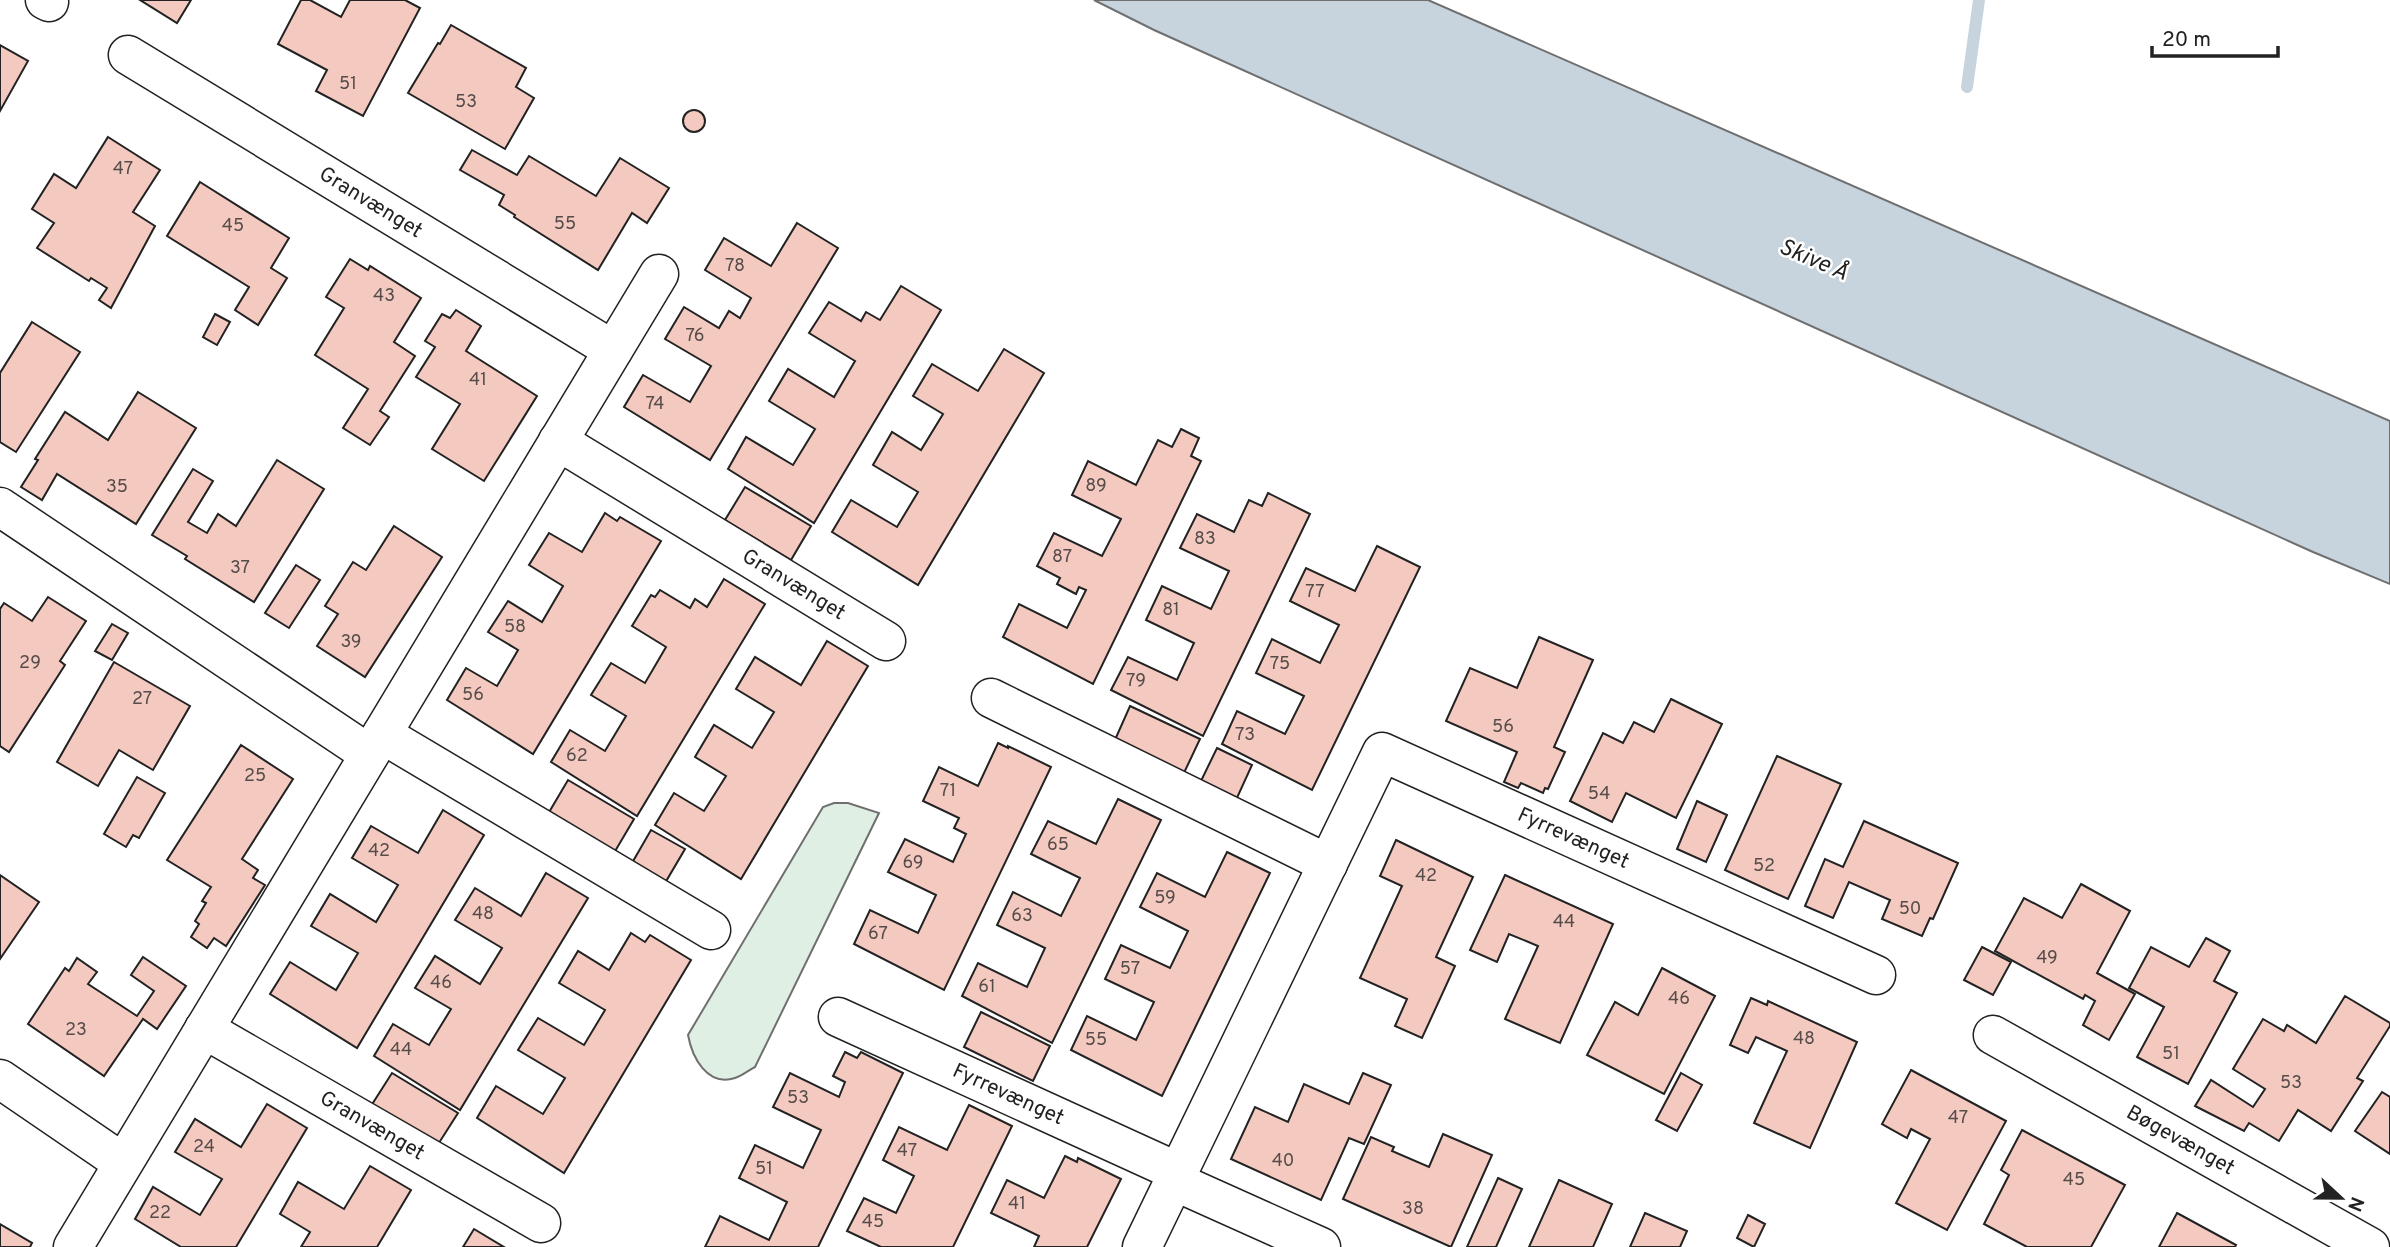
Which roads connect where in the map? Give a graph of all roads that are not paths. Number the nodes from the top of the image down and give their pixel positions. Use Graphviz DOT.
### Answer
graph roads {
  1 [pos="128,55"];
  2 [pos="659,274"];
  3 [pos="613,350"];
  4 [pos="558,441"];
  5 [pos="0,507"];
  6 [pos="886,641"];
  7 [pos="992,698"];
  8 [pos="376,744"];
  9 [pos="1328,864"];
  10 [pos="711,930"];
  11 [pos="1875,975"];
  12 [pos="838,1017"];
  13 [pos="204,1030"];
  14 [pos="1993,1035"];
  15 [pos="0,1079"];
  16 [pos="123,1163"];
  17 [pos="1176,1176"];
  18 [pos="541,1223"];
  19 [pos="73,1247"];
  20 [pos="1142,1247"];
  21 [pos="1321,1247"];
  22 [pos="2370,1247"];
  1 -- 3 [label="street, Granvænget"];
  2 -- 3 [label="street"];
  3 -- 4 [label="street"];
  4 -- 6 [label="street, Granvænget"];
  4 -- 8 [label="street"];
  5 -- 8 [label="street"];
  7 -- 9 [label="street"];
  8 -- 10 [label="street"];
  8 -- 13 [label="street"];
  9 -- 11 [label="street, Fyrrevænget"];
  9 -- 17 [label="street, Fyrrevænget"];
  12 -- 17 [label="street, Fyrrevænget"];
  13 -- 16 [label="street"];
  13 -- 18 [label="street, Granvænget"];
  14 -- 22 [label="street, Bøgevænget"];
  15 -- 16 [label="street"];
  16 -- 19 [label="street"];
  17 -- 20 [label="street, Fyrrevænget"];
  17 -- 21 [label="street, Fyrrevænget"];
}
